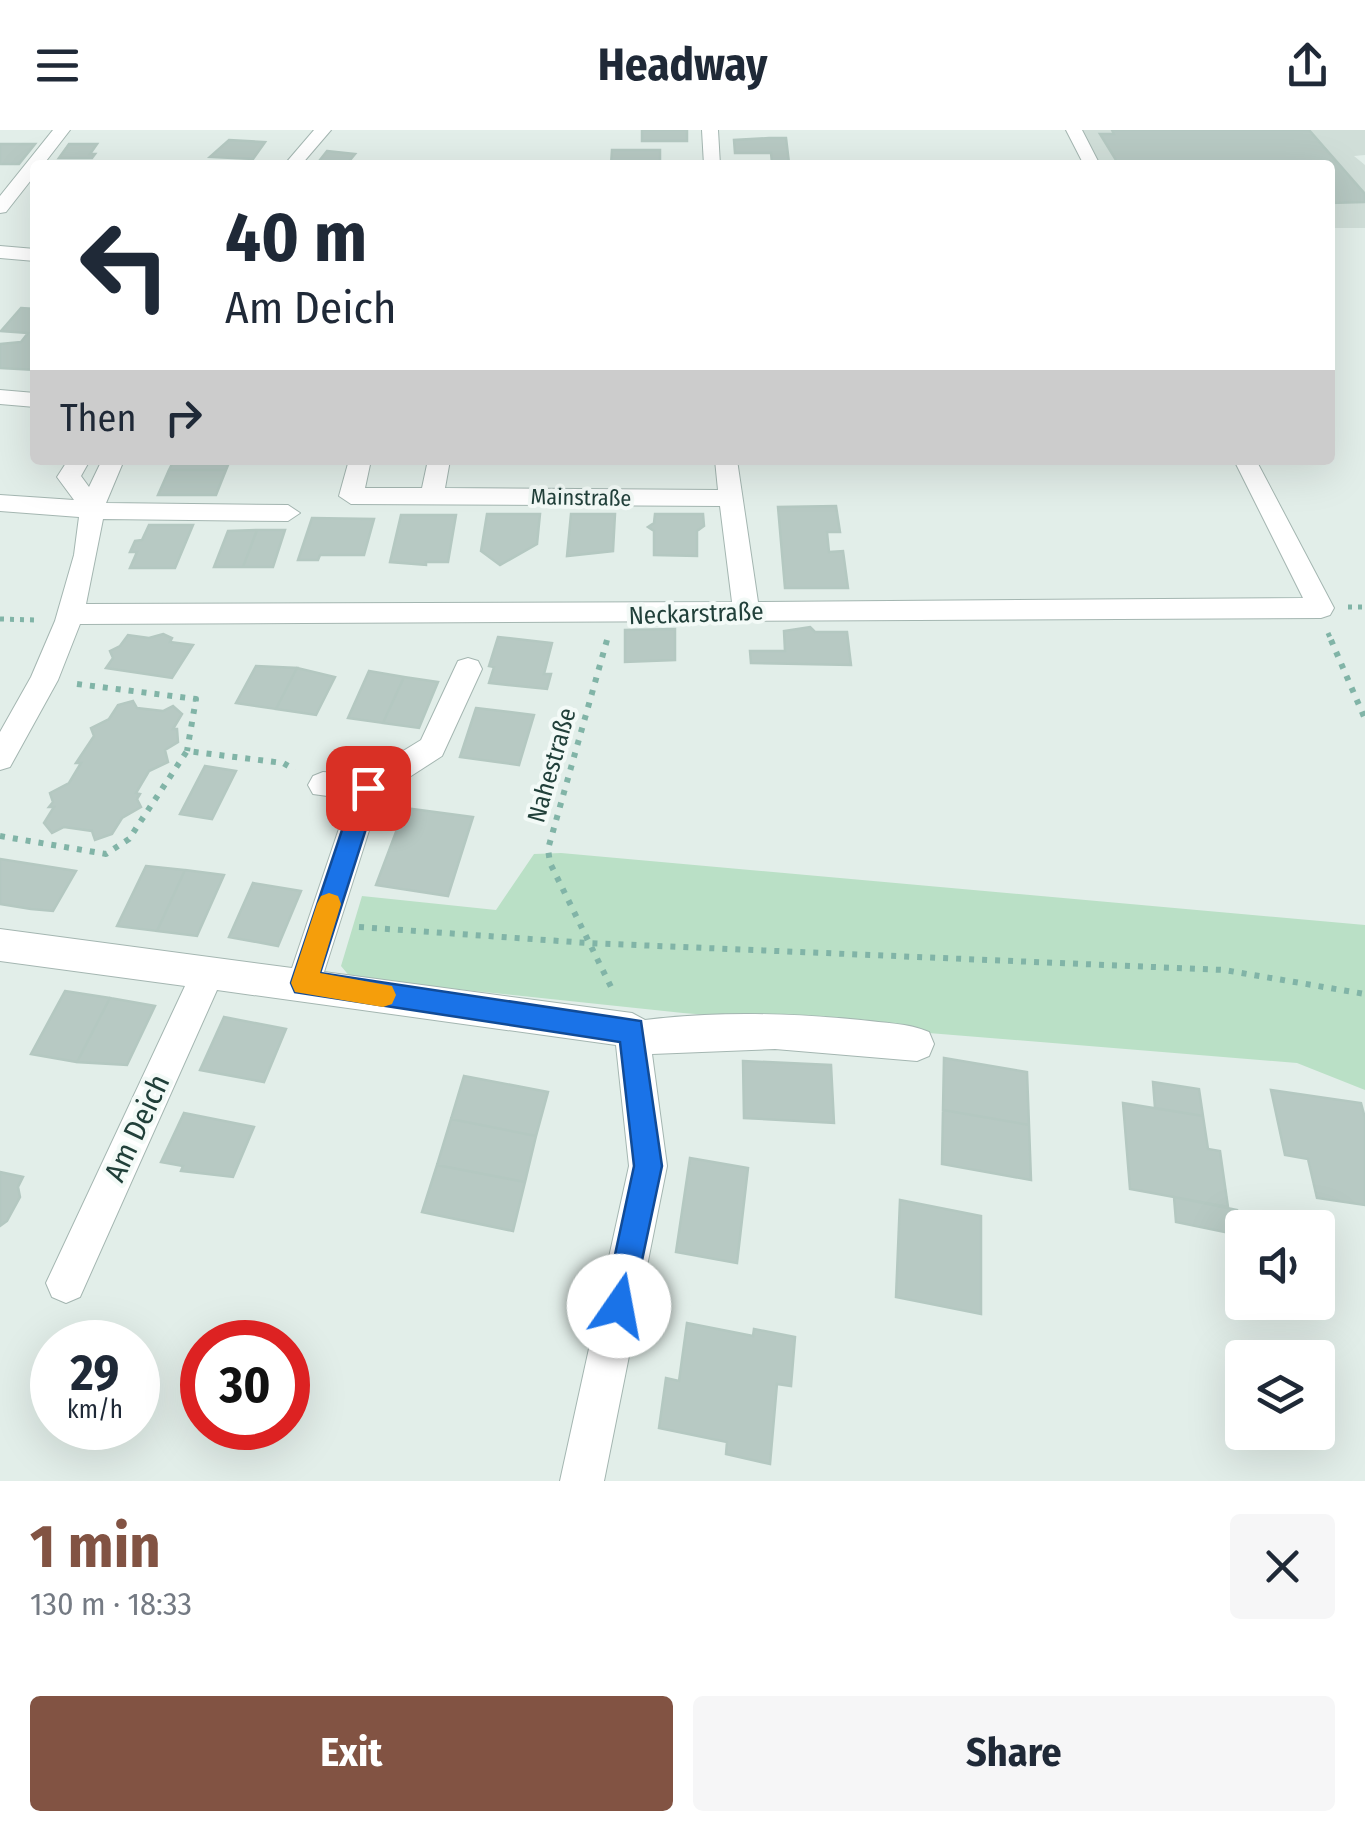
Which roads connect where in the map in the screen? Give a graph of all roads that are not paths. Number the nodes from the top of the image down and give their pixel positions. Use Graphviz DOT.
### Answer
graph roads {
  1 [pos="62,130"];
  2 [pos="323,130"];
  3 [pos="710,130"];
  4 [pos="1074,130"];
  5 [pos="38,160"];
  6 [pos="296,160"];
  7 [pos="712,160"];
  8 [pos="1089,160"];
  9 [pos="30,170"];
  10 [pos="0,208"];
  11 [pos="0,252"];
  12 [pos="30,255"];
  13 [pos="0,397"];
  14 [pos="30,400"];
  15 [pos="76,465"];
  16 [pos="110,465"];
  17 [pos="359,465"];
  18 [pos="437,465"];
  19 [pos="727,465"];
  20 [pos="1247,465"];
  21 [pos="432,496"];
  22 [pos="730,498"];
  23 [pos="0,504"];
  24 [pos="92,508"];
  25 [pos="288,513"];
  26 [pos="746,610"];
  27 [pos="70,614"];
  28 [pos="468,669"];
  29 [pos="13,710"];
  30 [pos="0,758"];
  31 [pos="323,785"];
  32 [pos="368,788"];
  33 [pos="0,945"];
  34 [pos="208,974"];
  35 [pos="304,983"];
  36 [pos="632,1035"];
  37 [pos="917,1044"];
  38 [pos="66,1282"];
  39 [pos="582,1481"];
  1 -- 5 [label="street"];
  2 -- 6 [label="street"];
  3 -- 7 [label="street"];
  4 -- 8 [label="street"];
  9 -- 10 [label="street"];
  11 -- 12 [label="street"];
  13 -- 14 [label="street"];
  15 -- 24 [label="street"];
  16 -- 24 [label="street"];
  17 -- 21 [label="street, Mainstraße"];
  18 -- 21 [label="street"];
  19 -- 22 [label="street"];
  20 -- 26 [label="street, Neckarstraße"];
  21 -- 22 [label="street, Mainstraße"];
  22 -- 26 [label="street"];
  23 -- 24 [label="street"];
  24 -- 25 [label="street"];
  24 -- 27 [label="street"];
  26 -- 27 [label="street, Neckarstraße"];
  27 -- 29 [label="street"];
  28 -- 32 [label="street"];
  29 -- 30 [label="street"];
  31 -- 32 [label="street"];
  32 -- 35 [label="street"];
  33 -- 34 [label="street"];
  34 -- 35 [label="street"];
  34 -- 38 [label="street, Am Deich"];
  35 -- 36 [label="street"];
  36 -- 37 [label="street"];
  36 -- 39 [label="street"];
}
